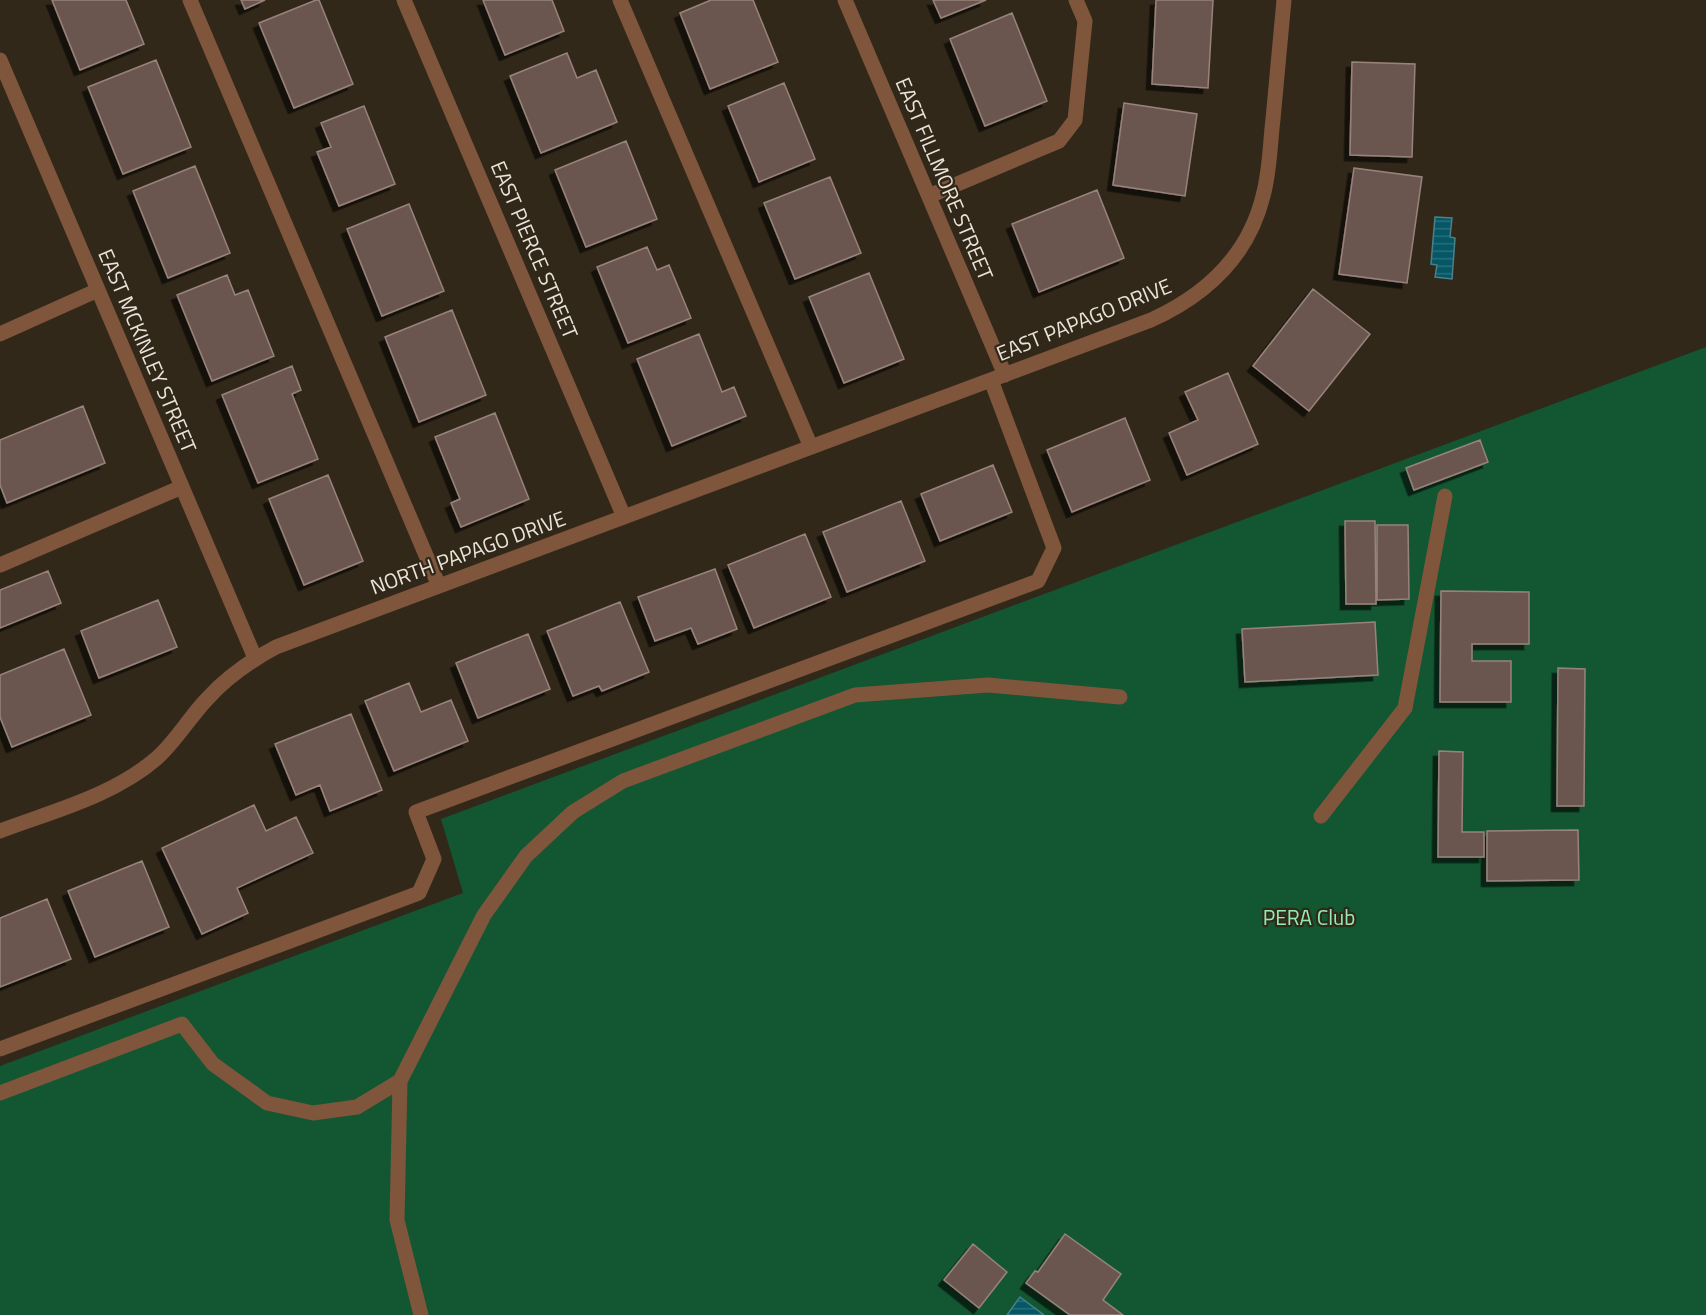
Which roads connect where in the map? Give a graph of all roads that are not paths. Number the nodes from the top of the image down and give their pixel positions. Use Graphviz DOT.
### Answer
graph roads {
  1 [pos="190,0"];
  2 [pos="404,0"];
  3 [pos="620,0"];
  4 [pos="845,0"];
  5 [pos="1076,0"];
  6 [pos="1284,0"];
  7 [pos="0,60"];
  8 [pos="929,196"];
  9 [pos="98,290"];
  10 [pos="0,334"];
  11 [pos="998,377"];
  12 [pos="811,447"];
  13 [pos="182,487"];
  14 [pos="1444,496"];
  15 [pos="624,517"];
  16 [pos="0,565"];
  17 [pos="439,586"];
  18 [pos="255,658"];
  19 [pos="1120,697"];
  20 [pos="1321,816"];
  21 [pos="0,831"];
  22 [pos="0,1049"];
  23 [pos="400,1081"];
  24 [pos="0,1093"];
  25 [pos="421,1315"];
  1 -- 17 [label="street"];
  2 -- 15 [label="street, EAST PIERCE STREET"];
  3 -- 12 [label="street"];
  4 -- 8 [label="street, EAST FILLMORE STREET"];
  5 -- 8 [label="street"];
  6 -- 11 [label="street, EAST PAPAGO DRIVE"];
  7 -- 9 [label="street, EAST MCKINLEY STREET"];
  8 -- 11 [label="street, EAST FILLMORE STREET"];
  9 -- 10 [label="street"];
  9 -- 13 [label="street, EAST MCKINLEY STREET"];
  11 -- 12 [label="street, NORTH PAPAGO DRIVE"];
  11 -- 22 [label="street, EAST FILLMORE STREET"];
  12 -- 15 [label="street, NORTH PAPAGO DRIVE"];
  13 -- 16 [label="street"];
  13 -- 18 [label="street, EAST MCKINLEY STREET"];
  14 -- 20 [label="street"];
  15 -- 17 [label="street, NORTH PAPAGO DRIVE"];
  17 -- 18 [label="street, NORTH PAPAGO DRIVE"];
  18 -- 21 [label="street, NORTH PAPAGO DRIVE"];
  19 -- 23 [label="street"];
  23 -- 24 [label="street"];
  23 -- 25 [label="street"];
}
